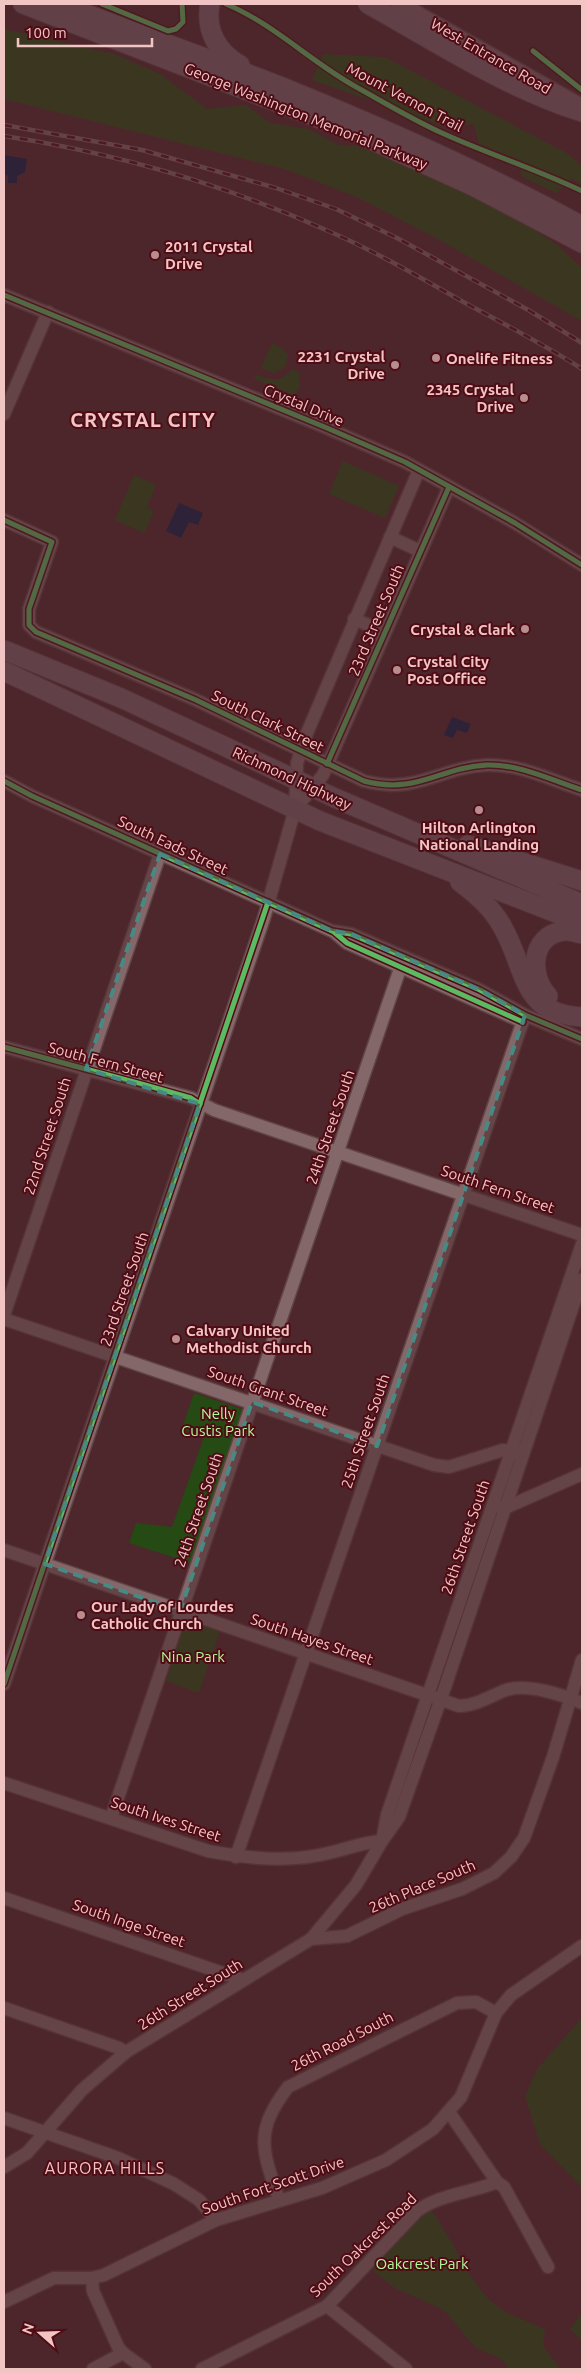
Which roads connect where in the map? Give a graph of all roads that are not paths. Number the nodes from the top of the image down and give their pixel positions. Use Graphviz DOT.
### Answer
graph roads {
  1 [pos="23,4"];
  2 [pos="61,4"];
  3 [pos="210,4"];
  4 [pos="368,4"];
  5 [pos="399,4"];
  6 [pos="286,89"];
  7 [pos="582,108"];
  8 [pos="582,112"];
  9 [pos="582,226"];
  10 [pos="582,243"];
  11 [pos="4,295"];
  12 [pos="48,312"];
  13 [pos="4,414"];
  14 [pos="420,470"];
  15 [pos="449,487"];
  16 [pos="4,520"];
  17 [pos="390,537"];
  18 [pos="420,551"];
  19 [pos="582,565"];
  20 [pos="354,619"];
  21 [pos="385,632"];
  22 [pos="4,650"];
  23 [pos="4,671"];
  24 [pos="301,750"];
  25 [pos="327,764"];
  26 [pos="4,781"];
  27 [pos="582,790"];
  28 [pos="301,793"];
  29 [pos="394,824"];
  30 [pos="160,854"];
  31 [pos="496,868"];
  32 [pos="445,871"];
  33 [pos="582,880"];
  34 [pos="268,902"];
  35 [pos="582,904"];
  36 [pos="582,923"];
  37 [pos="582,934"];
  38 [pos="403,962"];
  39 [pos="582,1007"];
  40 [pos="582,1017"];
  41 [pos="523,1018"];
  42 [pos="582,1039"];
  43 [pos="4,1047"];
  44 [pos="582,1047"];
  45 [pos="86,1070"];
  46 [pos="200,1104"];
  47 [pos="339,1152"];
  48 [pos="463,1194"];
  49 [pos="582,1236"];
  50 [pos="582,1244"];
  51 [pos="582,1279"];
  52 [pos="4,1317"];
  53 [pos="115,1356"];
  54 [pos="252,1402"];
  55 [pos="377,1446"];
  56 [pos="517,1453"];
  57 [pos="582,1474"];
  58 [pos="499,1507"];
  59 [pos="4,1550"];
  60 [pos="45,1564"];
  61 [pos="180,1611"];
  62 [pos="306,1654"];
  63 [pos="582,1660"];
  64 [pos="4,1684"];
  65 [pos="428,1696"];
  66 [pos="441,1700"];
  67 [pos="577,1700"];
  68 [pos="4,1783"];
  69 [pos="111,1818"];
  70 [pos="382,1841"];
  71 [pos="236,1857"];
  72 [pos="4,1898"];
  73 [pos="310,1939"];
  74 [pos="582,1946"];
  75 [pos="243,1980"];
  76 [pos="4,2008"];
  77 [pos="496,2013"];
  78 [pos="126,2052"];
  79 [pos="449,2112"];
  80 [pos="4,2118"];
  81 [pos="46,2133"];
  82 [pos="4,2167"];
  83 [pos="497,2182"];
  84 [pos="279,2200"];
  85 [pos="216,2220"];
  86 [pos="548,2267"];
  87 [pos="92,2278"];
  88 [pos="4,2302"];
  89 [pos="327,2306"];
  90 [pos="123,2353"];
  91 [pos="93,2369"];
  92 [pos="145,2369"];
  93 [pos="202,2369"];
  94 [pos="406,2369"];
  1 -- 10 [label="highway, George Washington Memorial Parkway"];
  2 -- 6 [label="highway, George Washington Memorial Parkway"];
  3 -- 6 [label="highway"];
  4 -- 8 [label="highway"];
  5 -- 7 [label="main road, West Entrance Road"];
  6 -- 9 [label="highway, George Washington Memorial Parkway"];
  11 -- 12 [label="street, Crystal Drive"];
  12 -- 13 [label="street"];
  12 -- 14 [label="street, Crystal Drive"];
  14 -- 15 [label="street, Crystal Drive"];
  14 -- 17 [label="street, 23rd Street South"];
  15 -- 18 [label="street, 23rd Street South"];
  15 -- 19 [label="street, Crystal Drive"];
  16 -- 24 [label="street, South Clark Street"];
  17 -- 18 [label="street"];
  17 -- 20 [label="street, 23rd Street South"];
  18 -- 21 [label="street, 23rd Street South"];
  20 -- 21 [label="street"];
  20 -- 24 [label="street, 23rd Street South"];
  21 -- 25 [label="street, 23rd Street South"];
  22 -- 28 [label="highway, Richmond Highway"];
  23 -- 28 [label="highway, Richmond Highway"];
  24 -- 25 [label="street, South Clark Street"];
  24 -- 28 [label="street, 23rd Street South"];
  25 -- 27 [label="street, South Clark Street"];
  25 -- 28 [label="street, 23rd Street South"];
  26 -- 30 [label="street, South Eads Street"];
  28 -- 29 [label="highway, Richmond Highway"];
  28 -- 31 [label="highway"];
  28 -- 32 [label="highway, Richmond Highway"];
  28 -- 34 [label="street, 23rd Street South"];
  29 -- 31 [label="highway, Richmond Highway"];
  29 -- 33 [label="highway"];
  30 -- 34 [label="street, South Eads Street"];
  30 -- 45 [label="street, 22nd Street South"];
  31 -- 35 [label="highway, Richmond Highway"];
  32 -- 36 [label="highway, Richmond Highway"];
  32 -- 40 [label="highway"];
  34 -- 38 [label="street, South Eads Street"];
  34 -- 46 [label="street, 23rd Street South"];
  37 -- 39 [label="highway"];
  38 -- 41 [label="street, South Eads Street"];
  38 -- 47 [label="street, 24th Street South"];
  41 -- 42 [label="street, South Eads Street"];
  41 -- 44 [label="street, South Eads Street"];
  41 -- 48 [label="street, 25th Street South"];
  43 -- 45 [label="street, South Fern Street"];
  45 -- 46 [label="street, South Fern Street"];
  45 -- 52 [label="street, 22nd Street South"];
  46 -- 47 [label="street, South Fern Street"];
  46 -- 53 [label="street, 23rd Street South"];
  47 -- 48 [label="street, South Fern Street"];
  47 -- 54 [label="street, 24th Street South"];
  48 -- 49 [label="street, South Fern Street"];
  48 -- 55 [label="street, 25th Street South"];
  50 -- 56 [label="street, 26th Street South"];
  51 -- 56 [label="street, 26th Street South"];
  52 -- 53 [label="street, South Grant Street"];
  53 -- 54 [label="street, South Grant Street"];
  53 -- 60 [label="street, 23rd Street South"];
  54 -- 55 [label="street, South Grant Street"];
  54 -- 61 [label="street, 24th Street South"];
  55 -- 56 [label="street, South Grant Street"];
  55 -- 62 [label="street, 25th Street South"];
  56 -- 58 [label="street, 26th Street South"];
  57 -- 58 [label="street"];
  58 -- 65 [label="street, 26th Street South"];
  58 -- 66 [label="street, 26th Street South"];
  59 -- 60 [label="street, South Hayes Street"];
  60 -- 61 [label="street, South Hayes Street"];
  60 -- 64 [label="street, 23rd Street South"];
  61 -- 62 [label="street, South Hayes Street"];
  61 -- 69 [label="street, 24th Street South"];
  62 -- 65 [label="street, South Hayes Street"];
  62 -- 71 [label="street, 25th Street South"];
  63 -- 67 [label="street, 26th Place South"];
  65 -- 66 [label="street, South Hayes Street"];
  65 -- 70 [label="street, 26th Street South"];
  66 -- 67 [label="street, South Hayes Street"];
  66 -- 70 [label="street, 26th Street South"];
  67 -- 73 [label="street, 26th Place South"];
  68 -- 69 [label="street, South Ives Street"];
  69 -- 71 [label="street, South Ives Street"];
  70 -- 71 [label="street, South Ives Street"];
  70 -- 73 [label="street, 26th Street South"];
  72 -- 75 [label="street, South Inge Street"];
  73 -- 75 [label="street, 26th Street South"];
  74 -- 77 [label="street, South Fort Scott Drive"];
  75 -- 78 [label="street, 26th Street South"];
  76 -- 78 [label="street"];
  77 -- 79 [label="street, South Fort Scott Drive"];
  77 -- 84 [label="street, 26th Road South"];
  78 -- 81 [label="street, 26th Street South"];
  79 -- 83 [label="street"];
  79 -- 84 [label="street, South Fort Scott Drive"];
  80 -- 81 [label="street"];
  81 -- 82 [label="street, 26th Street South"];
  81 -- 85 [label="street"];
  83 -- 86 [label="street"];
  83 -- 89 [label="street, South Oakcrest Road"];
  84 -- 85 [label="street, South Fort Scott Drive"];
  85 -- 87 [label="street, South Fort Scott Drive"];
  87 -- 88 [label="street, South Fort Scott Drive"];
  87 -- 90 [label="street"];
  89 -- 93 [label="street, South Oakcrest Road"];
  89 -- 94 [label="street"];
  90 -- 91 [label="street"];
  90 -- 92 [label="street"];
}
